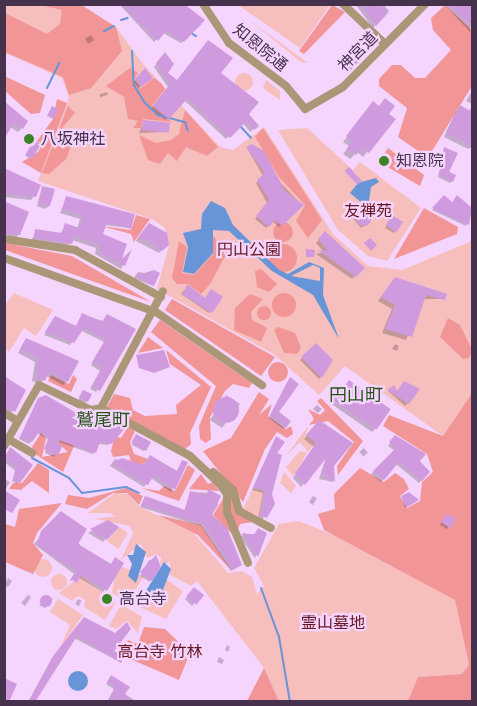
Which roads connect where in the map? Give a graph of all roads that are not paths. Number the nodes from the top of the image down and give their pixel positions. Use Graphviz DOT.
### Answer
graph roads {
  1 [pos="203,4"];
  2 [pos="343,4"];
  3 [pos="425,4"];
  4 [pos="385,44"];
  5 [pos="305,109"];
  6 [pos="4,239"];
  7 [pos="4,258"];
  8 [pos="156,312"];
  9 [pos="262,385"];
  10 [pos="101,408"];
  11 [pos="4,413"];
  12 [pos="18,421"];
  13 [pos="6,443"];
  14 [pos="32,453"];
  15 [pos="200,468"];
  16 [pos="271,528"];
  17 [pos="248,563"];
  1 -- 5 [label="street, 知恩院通"];
  2 -- 4 [label="street"];
  3 -- 4 [label="street, 神宮道"];
  4 -- 5 [label="street, 神宮道"];
  6 -- 8 [label="street"];
  7 -- 8 [label="street"];
  8 -- 9 [label="street"];
  8 -- 10 [label="street"];
  10 -- 12 [label="street"];
  10 -- 15 [label="street"];
  11 -- 12 [label="street"];
  12 -- 13 [label="street"];
  13 -- 14 [label="street"];
  15 -- 16 [label="street"];
  15 -- 17 [label="street"];
}
